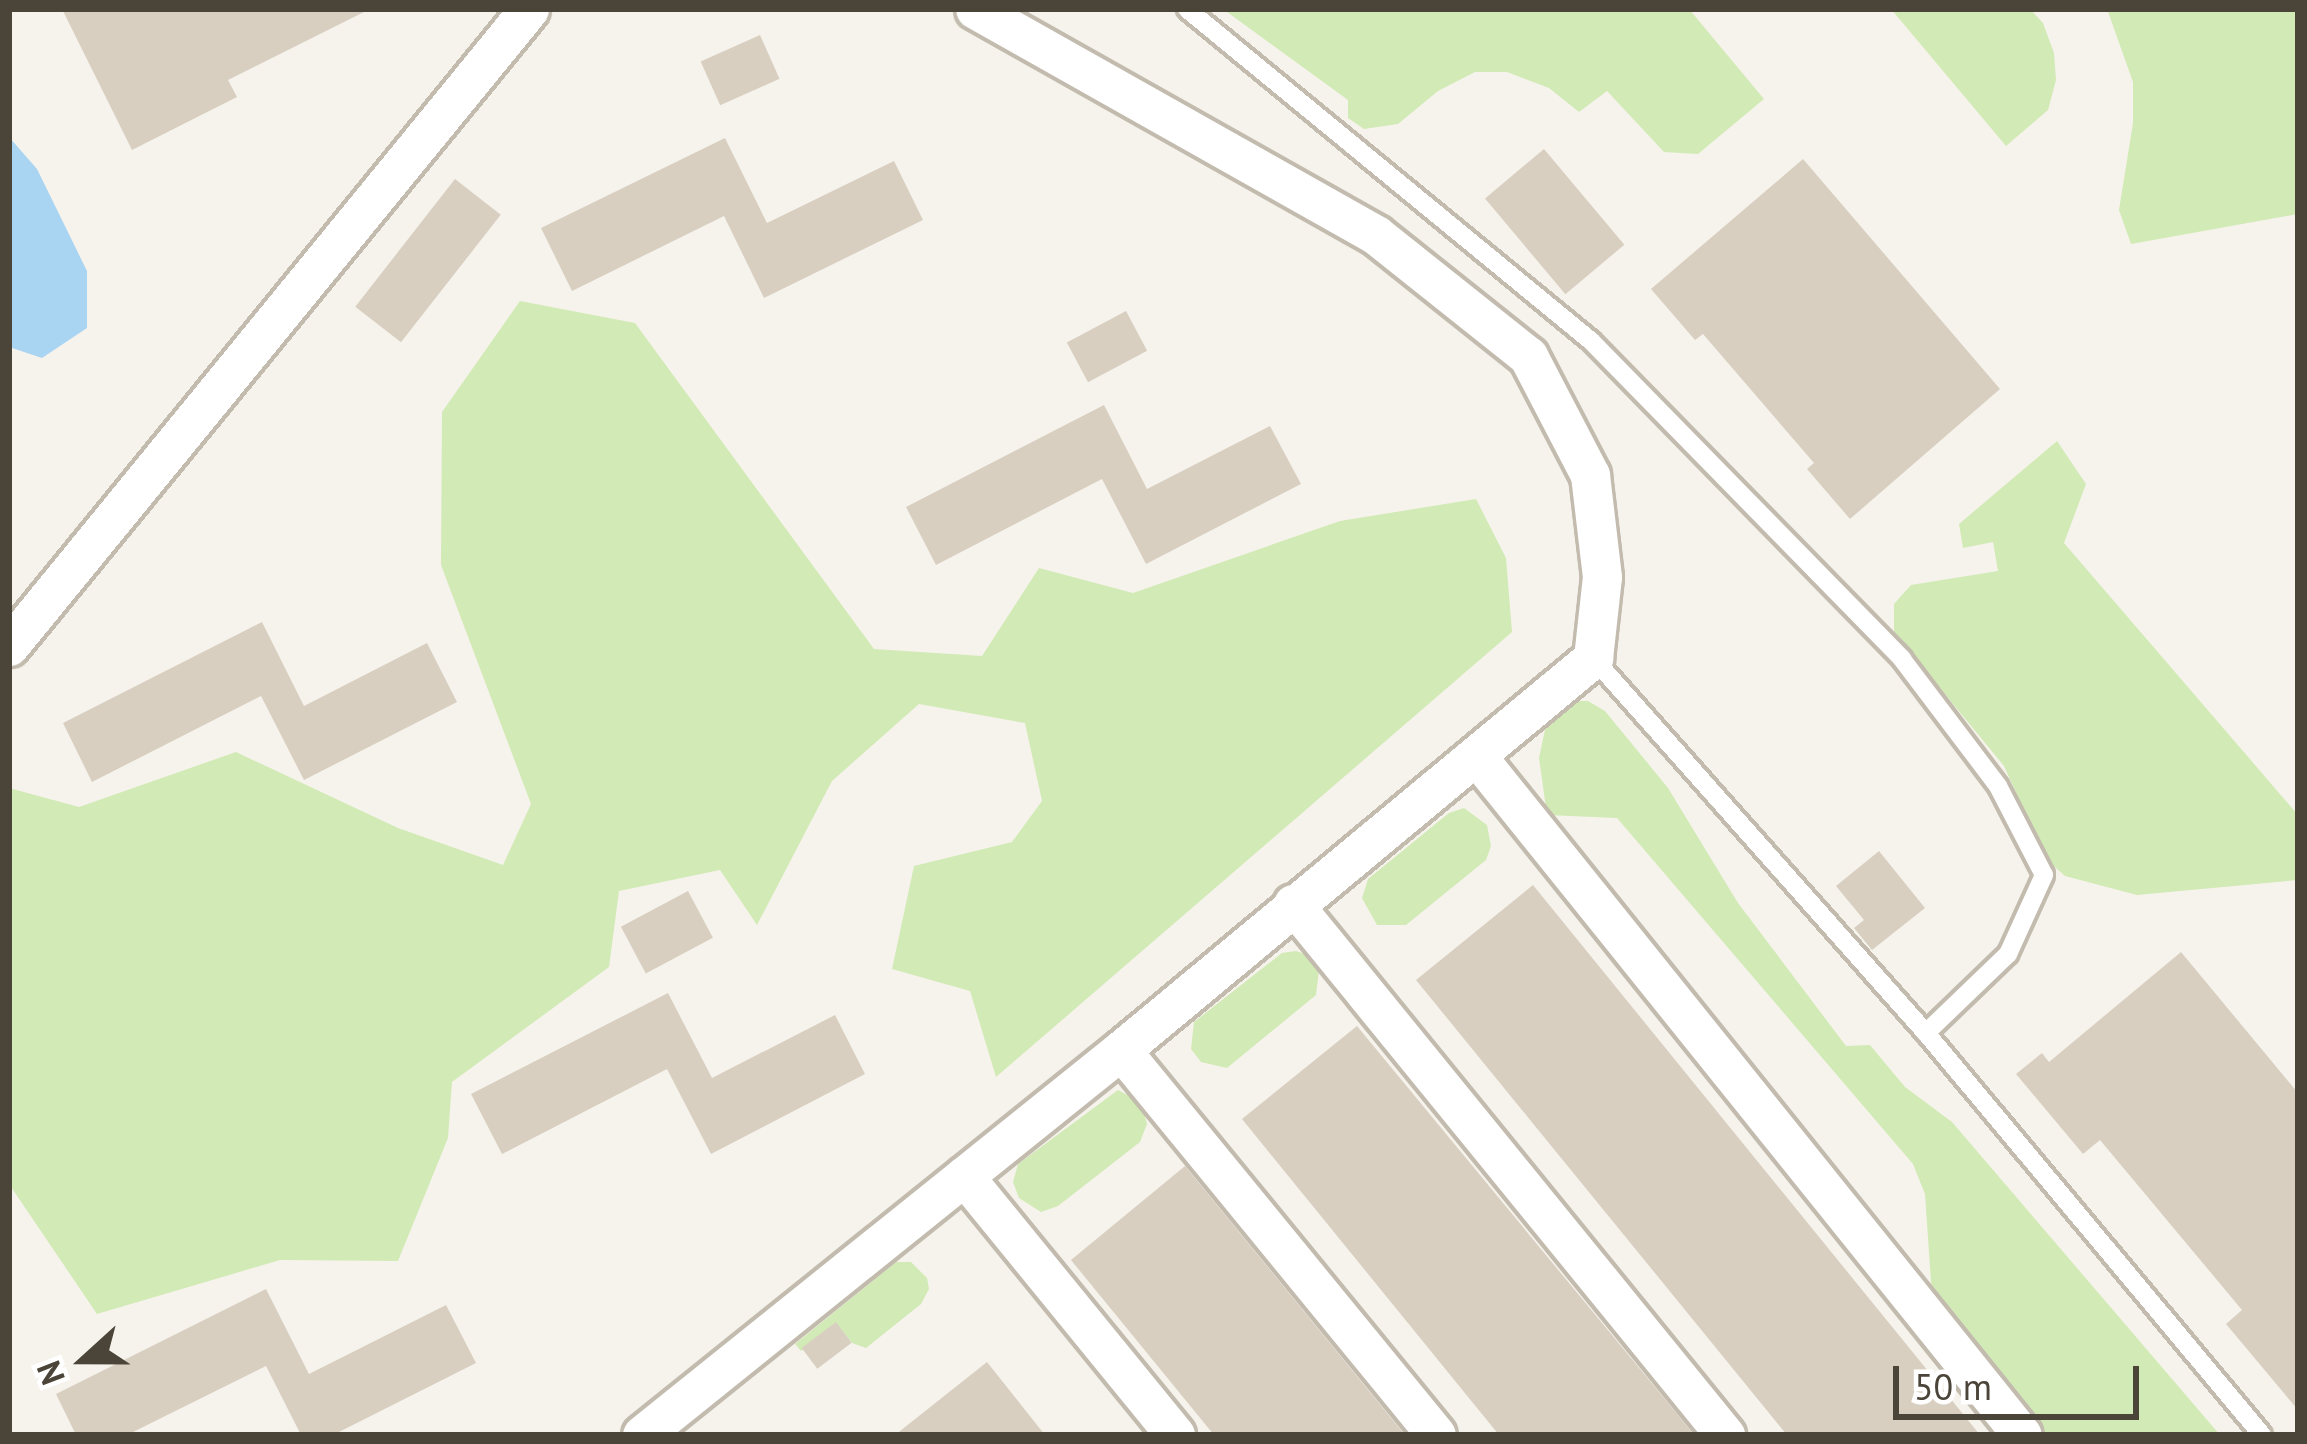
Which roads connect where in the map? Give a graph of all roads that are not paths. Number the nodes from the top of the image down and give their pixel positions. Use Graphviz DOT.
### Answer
graph roads {
  1 [pos="529,9"];
  2 [pos="975,9"];
  3 [pos="1187,9"];
  4 [pos="9,646"];
  5 [pos="1593,658"];
  6 [pos="1478,758"];
  7 [pos="1293,904"];
  8 [pos="1926,1033"];
  9 [pos="1121,1050"];
  10 [pos="964,1176"];
  11 [pos="643,1435"];
  12 [pos="1175,1435"];
  13 [pos="1436,1435"];
  14 [pos="1725,1435"];
  15 [pos="2022,1435"];
  16 [pos="2262,1435"];
  1 -- 4 [label="street"];
  2 -- 5 [label="street"];
  3 -- 8 [label="lane"];
  5 -- 6 [label="street"];
  5 -- 8 [label="lane"];
  6 -- 7 [label="street"];
  6 -- 15 [label="street"];
  7 -- 9 [label="street"];
  7 -- 14 [label="street"];
  8 -- 16 [label="lane"];
  9 -- 10 [label="street"];
  9 -- 13 [label="street"];
  10 -- 11 [label="street"];
  10 -- 12 [label="street"];
}
